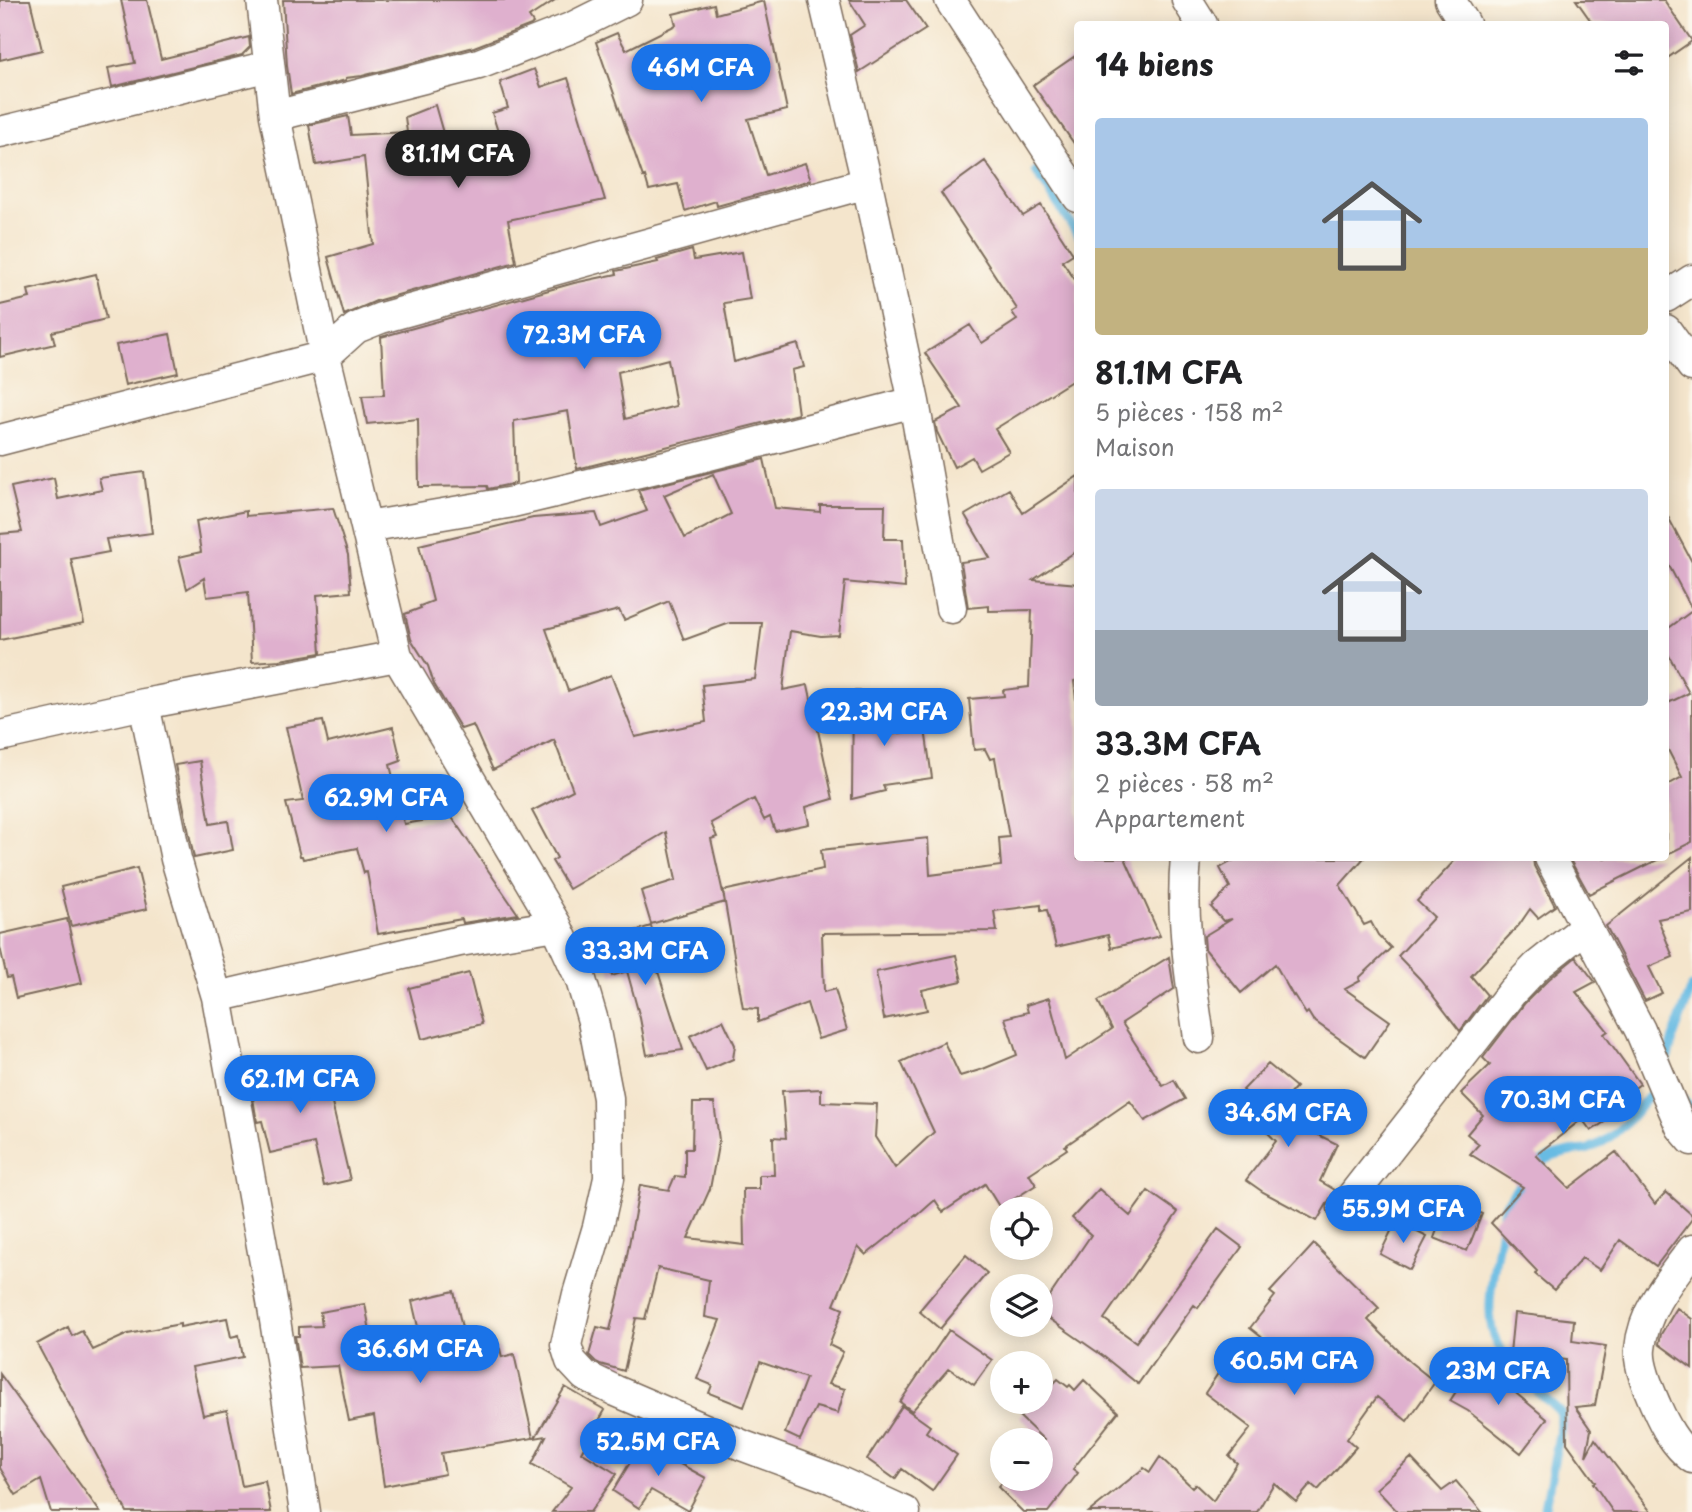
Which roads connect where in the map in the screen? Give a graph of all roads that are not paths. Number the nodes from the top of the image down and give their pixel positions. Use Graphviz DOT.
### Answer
graph roads {
  1 [pos="261,0"];
  2 [pos="627,0"];
  3 [pos="824,0"];
  4 [pos="950,0"];
  5 [pos="1187,0"];
  6 [pos="1450,0"];
  7 [pos="1200,21"];
  8 [pos="1463,21"];
  9 [pos="269,66"];
  10 [pos="275,116"];
  11 [pos="0,131"];
  12 [pos="867,183"];
  13 [pos="1074,191"];
  14 [pos="1692,280"];
  15 [pos="1669,295"];
  16 [pos="1669,334"];
  17 [pos="326,356"];
  18 [pos="1692,366"];
  19 [pos="914,402"];
  20 [pos="0,440"];
  21 [pos="367,527"];
  22 [pos="951,607"];
  23 [pos="397,656"];
  24 [pos="144,704"];
  25 [pos="0,736"];
  26 [pos="1186,861"];
  27 [pos="1552,861"];
  28 [pos="556,925"];
  29 [pos="1586,927"];
  30 [pos="217,997"];
  31 [pos="1199,1038"];
  32 [pos="1692,1140"];
  33 [pos="1343,1208"];
  34 [pos="1692,1250"];
  35 [pos="1692,1458"];
  36 [pos="305,1512"];
  37 [pos="905,1512"];
  1 -- 9 [label="street"];
  2 -- 10 [label="street"];
  3 -- 12 [label="street"];
  4 -- 13 [label="street"];
  5 -- 7 [label="street"];
  6 -- 8 [label="street"];
  9 -- 10 [label="street"];
  9 -- 11 [label="street"];
  10 -- 17 [label="street"];
  12 -- 17 [label="street"];
  12 -- 19 [label="street"];
  14 -- 15 [label="street"];
  16 -- 18 [label="street"];
  17 -- 20 [label="street"];
  17 -- 21 [label="street"];
  19 -- 21 [label="street"];
  19 -- 22 [label="street"];
  21 -- 23 [label="street"];
  23 -- 24 [label="street"];
  23 -- 28 [label="street"];
  24 -- 25 [label="street"];
  24 -- 30 [label="street"];
  26 -- 31 [label="street"];
  27 -- 29 [label="street"];
  28 -- 30 [label="street"];
  28 -- 37 [label="street"];
  29 -- 32 [label="street"];
  29 -- 33 [label="street"];
  30 -- 36 [label="street"];
  34 -- 35 [label="street"];
}
